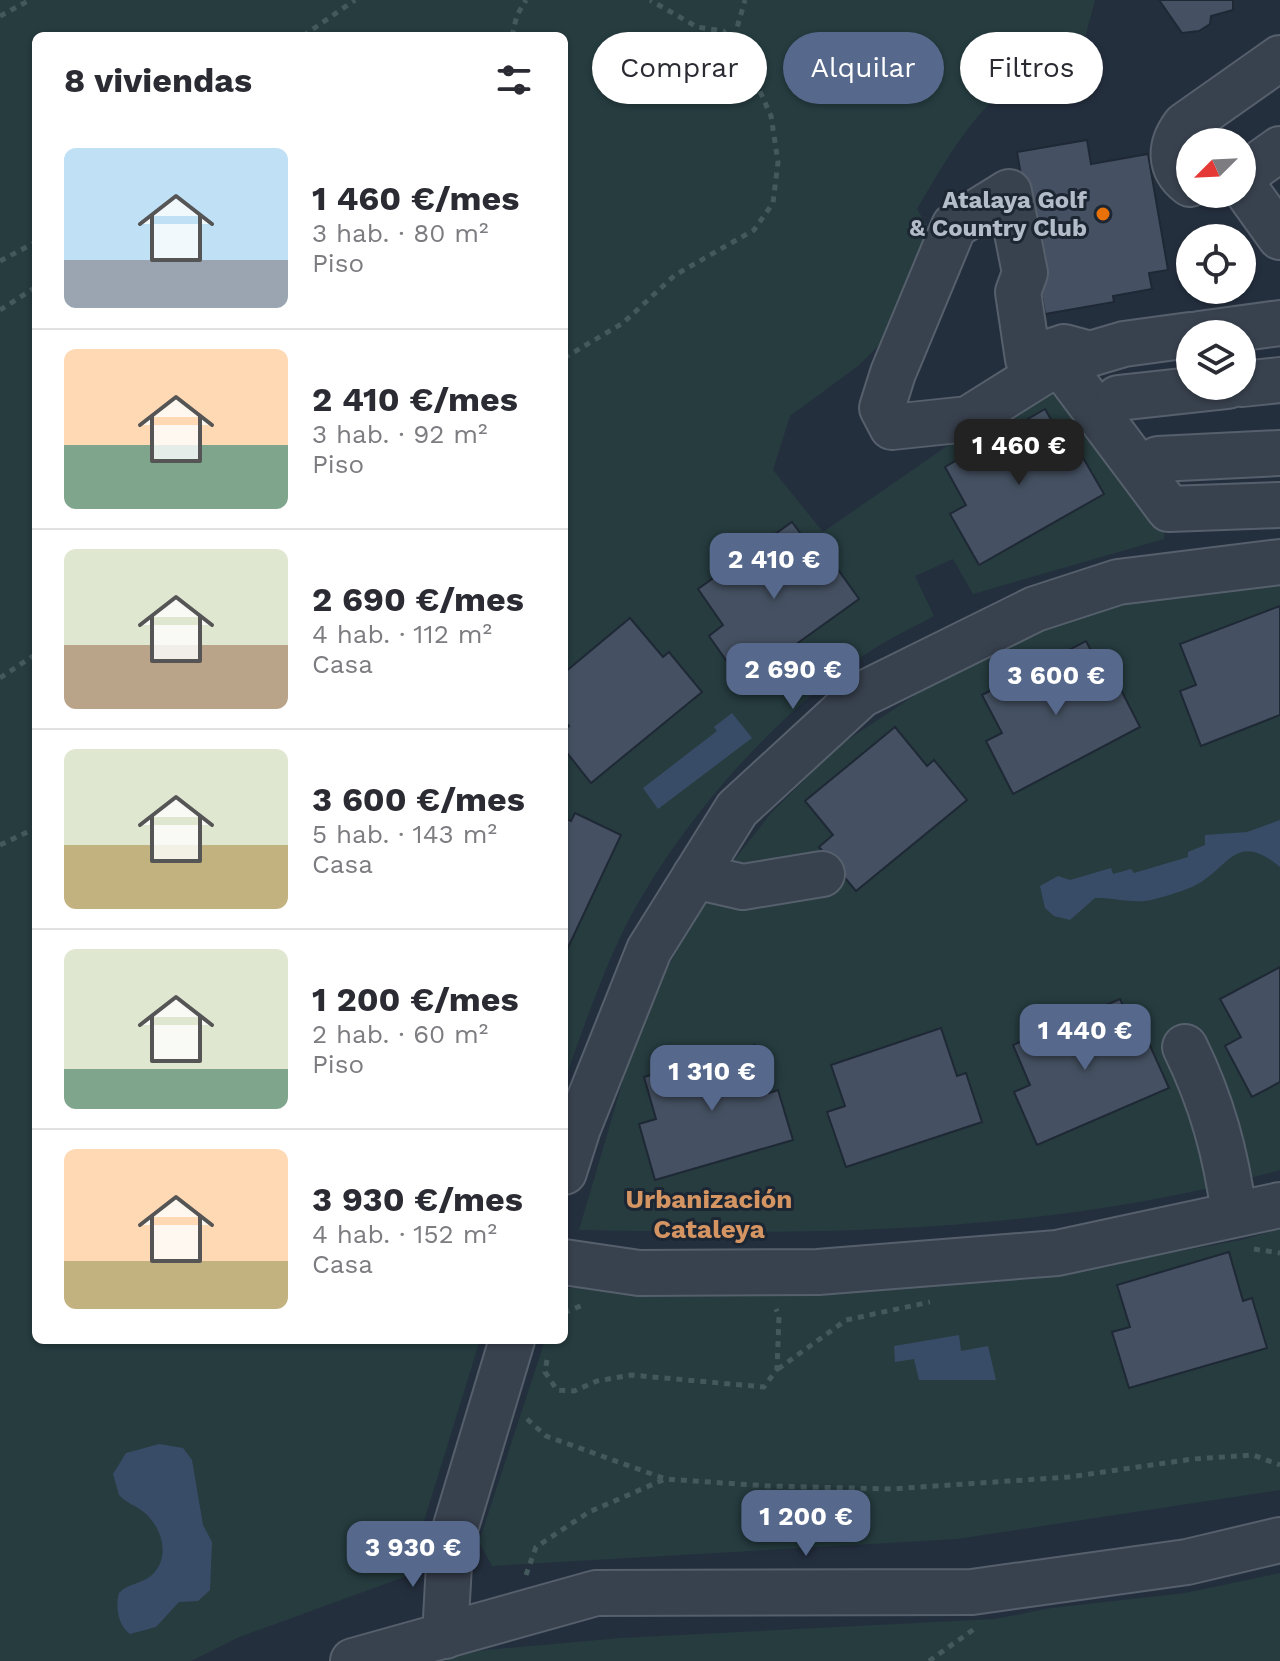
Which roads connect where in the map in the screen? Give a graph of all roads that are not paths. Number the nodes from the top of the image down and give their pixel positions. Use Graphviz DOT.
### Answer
graph roads {
  1 [pos="1280,58"];
  2 [pos="1183,128"];
  3 [pos="1176,141"];
  4 [pos="1280,149"];
  5 [pos="1256,166"];
  6 [pos="1176,170"];
  7 [pos="1256,204"];
  8 [pos="1280,237"];
  9 [pos="1280,323"];
  10 [pos="1256,326"];
  11 [pos="1176,337"];
  12 [pos="1280,380"];
  13 [pos="1256,383"];
  14 [pos="1176,392"];
  15 [pos="1118,398"];
  16 [pos="1280,453"];
  17 [pos="1158,459"];
  18 [pos="1280,505"];
  19 [pos="1280,562"];
  20 [pos="822,874"];
  21 [pos="695,876"];
  22 [pos="1185,1047"];
  23 [pos="568,1159"];
  24 [pos="1280,1205"];
  25 [pos="1234,1214"];
  26 [pos="568,1263"];
  27 [pos="530,1344"];
  28 [pos="1280,1540"];
  29 [pos="445,1636"];
  30 [pos="353,1661"];
  1 -- 2 [label="street"];
  3 -- 6 [label="street"];
  4 -- 5 [label="street"];
  7 -- 8 [label="street"];
  9 -- 10 [label="street"];
  11 -- 18 [label="street"];
  12 -- 13 [label="street"];
  14 -- 15 [label="street"];
  16 -- 17 [label="street"];
  19 -- 21 [label="street"];
  20 -- 21 [label="street"];
  21 -- 23 [label="street"];
  22 -- 25 [label="street"];
  24 -- 25 [label="street"];
  25 -- 26 [label="street"];
  27 -- 29 [label="street"];
  28 -- 29 [label="street"];
  29 -- 30 [label="street"];
}
